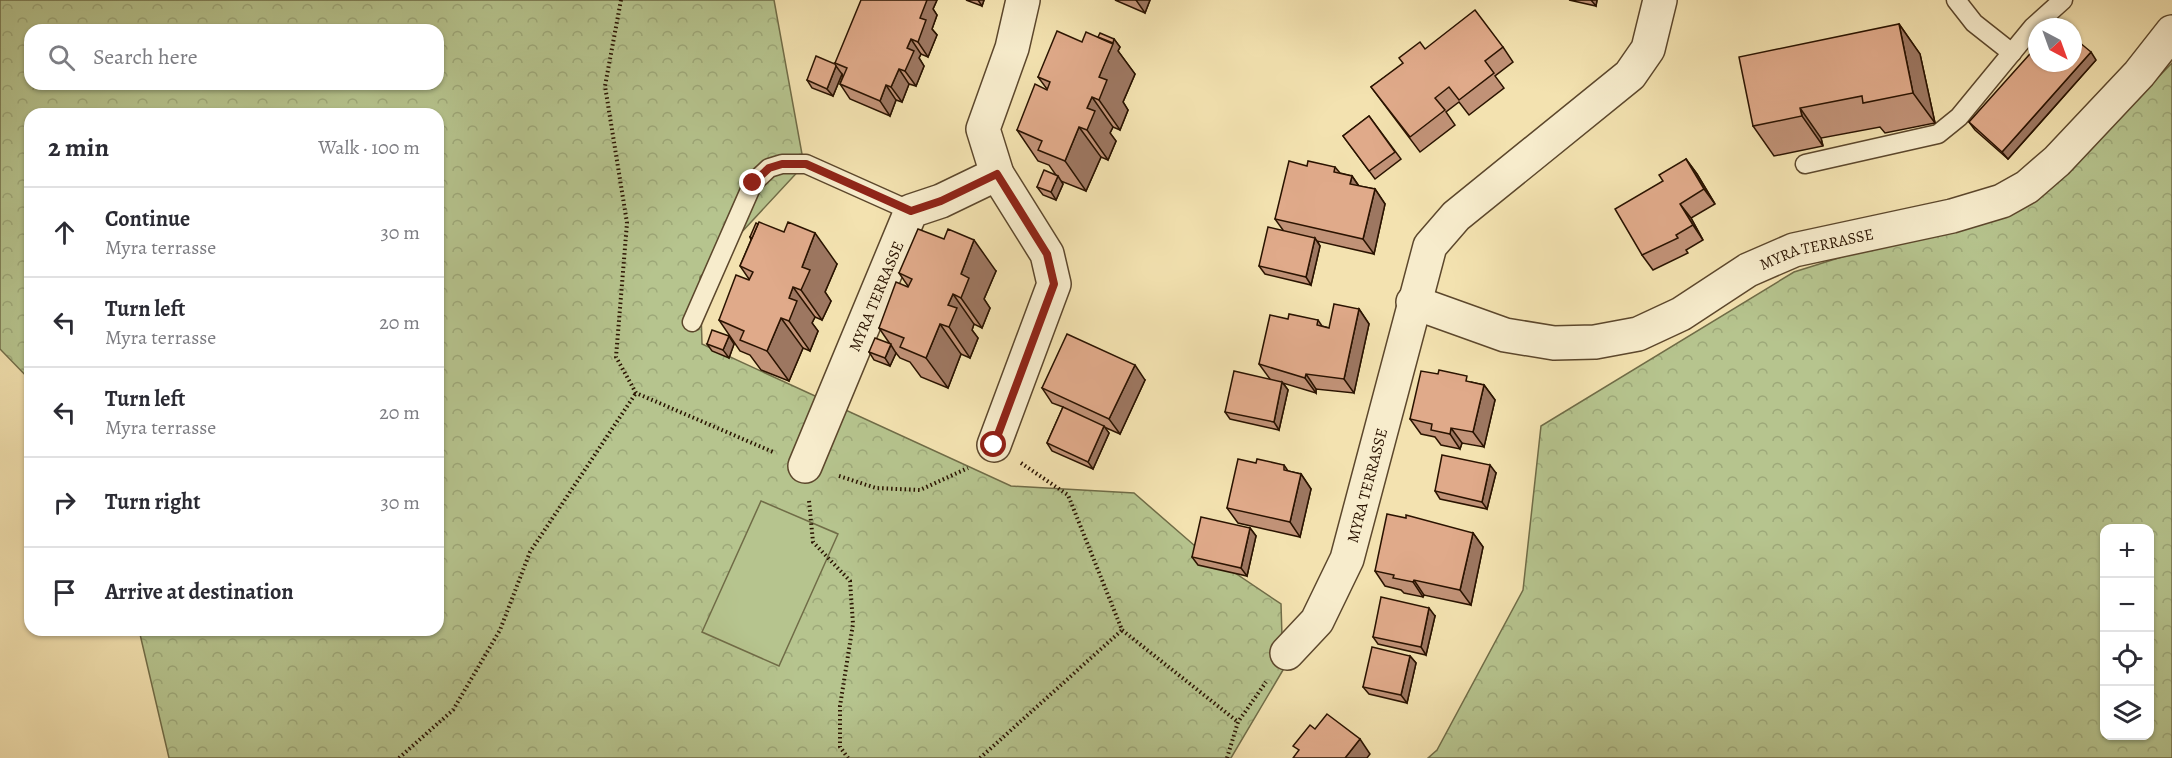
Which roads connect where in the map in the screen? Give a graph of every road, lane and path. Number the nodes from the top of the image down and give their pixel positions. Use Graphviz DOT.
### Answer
graph roads {
  1 [pos="1023,0"];
  2 [pos="1660,0"];
  3 [pos="1956,0"];
  4 [pos="2063,0"];
  5 [pos="2172,32"];
  6 [pos="2012,53"];
  7 [pos="1805,165"];
  8 [pos="997,174"];
  9 [pos="911,211"];
  10 [pos="1413,302"];
  11 [pos="692,322"];
  12 [pos="636,393"];
  13 [pos="994,445"];
  14 [pos="805,466"];
  15 [pos="1122,630"];
  16 [pos="1287,653"];
  17 [pos="1238,722"];
  18 [pos="399,758"];
  19 [pos="848,758"];
  20 [pos="980,758"];
  21 [pos="1227,758"];
  1 -- 8 [label="street"];
  2 -- 10 [label="street, MYRA TERRASSE"];
  3 -- 6 [label="lane"];
  4 -- 6 [label="lane"];
  5 -- 10 [label="street, MYRA TERRASSE"];
  6 -- 7 [label="lane"];
  8 -- 9 [label="street"];
  8 -- 13 [label="street"];
  9 -- 11 [label="lane"];
  9 -- 14 [label="street, MYRA TERRASSE"];
  10 -- 16 [label="street, MYRA TERRASSE"];
  12 -- 18 [label="path"];
  13 -- 15 [label="path"];
  14 -- 19 [label="path"];
  15 -- 17 [label="path"];
  15 -- 20 [label="path"];
  16 -- 17 [label="path"];
  17 -- 21 [label="path"];
}
